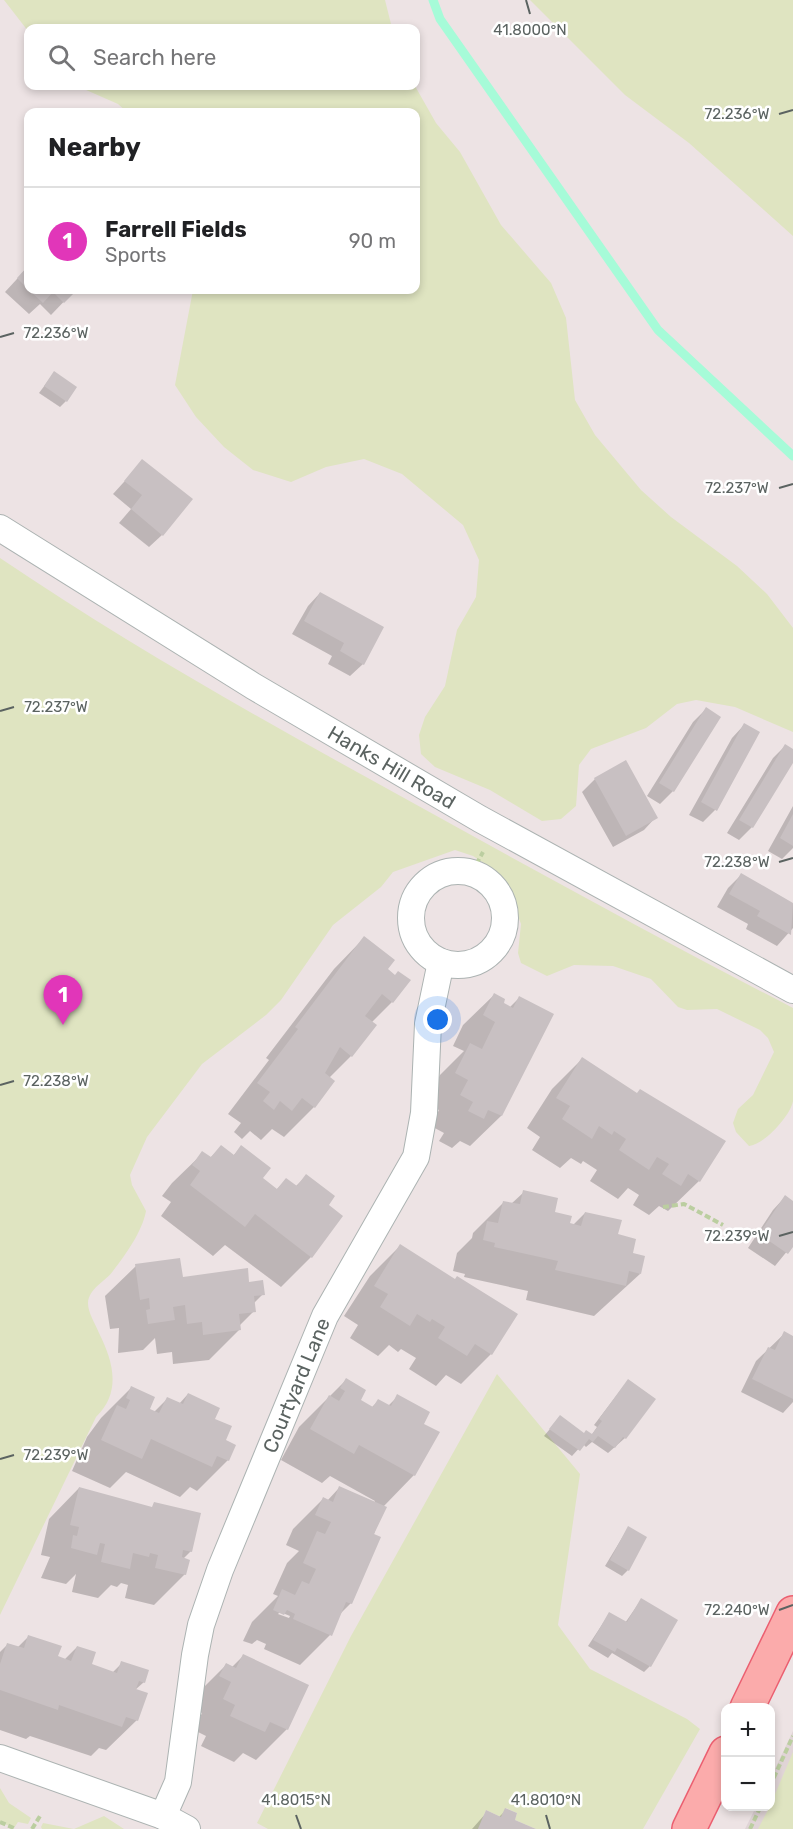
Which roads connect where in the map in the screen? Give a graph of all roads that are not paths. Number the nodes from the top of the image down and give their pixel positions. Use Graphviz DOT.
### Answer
graph roads {
  1 [pos="0,528"];
  2 [pos="441,962"];
  3 [pos="793,990"];
  4 [pos="793,1613"];
  5 [pos="749,1703"];
  6 [pos="724,1757"];
  7 [pos="0,1758"];
  8 [pos="164,1816"];
  9 [pos="187,1829"];
  10 [pos="688,1829"];
  1 -- 3 [label="street, Hanks Hill Road"];
  2 -- 8 [label="street, Courtyard Lane"];
  4 -- 5 [label="main road"];
  6 -- 10 [label="main road"];
  7 -- 8 [label="street"];
  8 -- 9 [label="street"];
}
